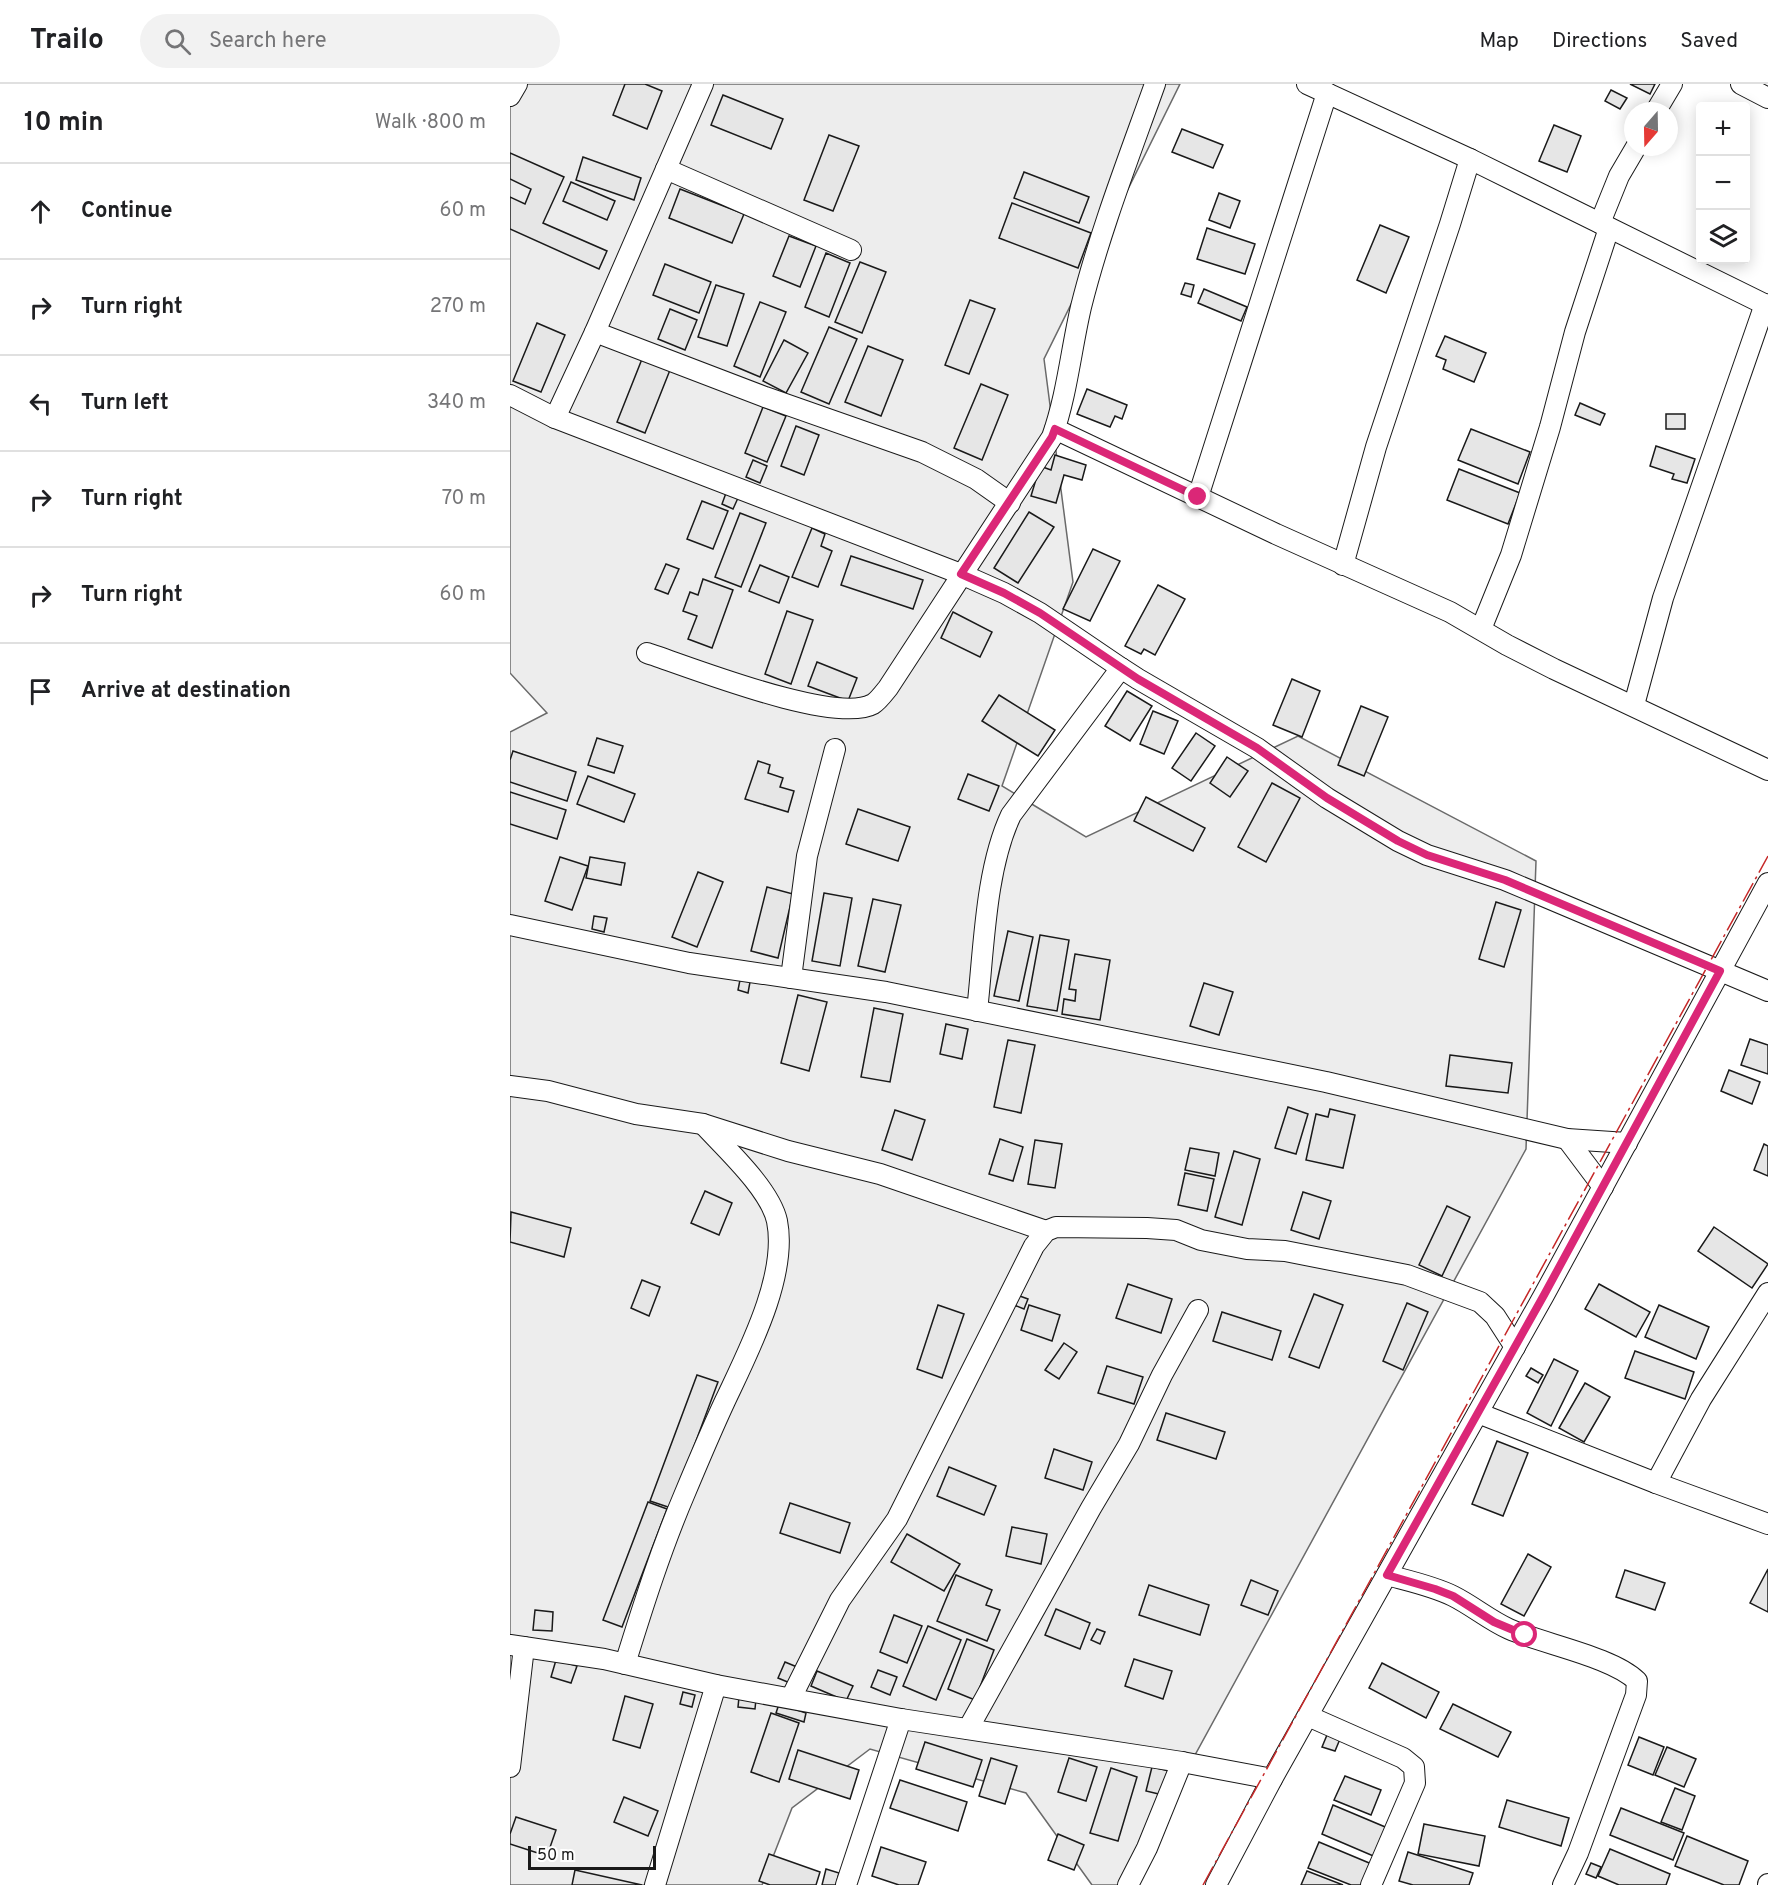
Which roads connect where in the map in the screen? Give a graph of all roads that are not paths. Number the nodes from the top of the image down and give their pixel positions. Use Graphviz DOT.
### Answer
graph roads {
  1 [pos="517,84"];
  2 [pos="703,84"];
  3 [pos="1155,84"];
  4 [pos="1307,84"];
  5 [pos="1672,84"];
  6 [pos="1746,85"];
  7 [pos="1327,93"];
  8 [pos="510,96"];
  9 [pos="1768,98"];
  10 [pos="1661,102"];
  11 [pos="1631,156"];
  12 [pos="1470,159"];
  13 [pos="666,169"];
  14 [pos="1605,225"];
  15 [pos="851,250"];
  16 [pos="1766,305"];
  17 [pos="595,332"];
  18 [pos="510,395"];
  19 [pos="555,418"];
  20 [pos="1055,429"];
  21 [pos="1198,497"];
  22 [pos="1010,503"];
  23 [pos="1343,565"];
  24 [pos="961,574"];
  25 [pos="1481,629"];
  26 [pos="647,653"];
  27 [pos="1121,668"];
  28 [pos="1634,705"];
  29 [pos="835,749"];
  30 [pos="1768,770"];
  31 [pos="1768,883"];
  32 [pos="510,925"];
  33 [pos="1720,971"];
  34 [pos="792,978"];
  35 [pos="1768,991"];
  36 [pos="977,1011"];
  37 [pos="510,1086"];
  38 [pos="703,1124"];
  39 [pos="1567,1139"];
  40 [pos="1627,1143"];
  41 [pos="1603,1187"];
  42 [pos="1046,1231"];
  43 [pos="1768,1293"];
  44 [pos="1198,1310"];
  45 [pos="1515,1347"];
  46 [pos="1478,1413"];
  47 [pos="1656,1483"];
  48 [pos="1768,1524"];
  49 [pos="1387,1575"];
  50 [pos="517,1646"];
  51 [pos="625,1664"];
  52 [pos="716,1685"];
  53 [pos="791,1698"];
  54 [pos="1308,1716"];
  55 [pos="901,1719"];
  56 [pos="968,1729"];
  57 [pos="1182,1762"];
  58 [pos="510,1767"];
  59 [pos="1272,1779"];
  60 [pos="655,1885"];
  61 [pos="846,1885"];
  62 [pos="1128,1885"];
  63 [pos="1216,1885"];
  64 [pos="1371,1885"];
  65 [pos="1563,1885"];
  1 -- 8 [label="street"];
  2 -- 13 [label="street"];
  3 -- 20 [label="street"];
  4 -- 7 [label="street"];
  5 -- 10 [label="street"];
  6 -- 9 [label="street"];
  7 -- 12 [label="street"];
  7 -- 21 [label="street"];
  11 -- 14 [label="street"];
  12 -- 14 [label="street"];
  12 -- 23 [label="street"];
  13 -- 15 [label="street"];
  13 -- 17 [label="street"];
  14 -- 16 [label="street"];
  14 -- 25 [label="street"];
  16 -- 28 [label="street"];
  17 -- 19 [label="street"];
  17 -- 22 [label="street"];
  18 -- 19 [label="street"];
  19 -- 24 [label="street"];
  20 -- 21 [label="street"];
  20 -- 22 [label="street"];
  21 -- 23 [label="street"];
  22 -- 24 [label="street"];
  23 -- 25 [label="street"];
  24 -- 26 [label="street"];
  24 -- 27 [label="street"];
  25 -- 28 [label="street"];
  27 -- 33 [label="street"];
  27 -- 36 [label="street"];
  28 -- 30 [label="street"];
  29 -- 34 [label="street"];
  31 -- 33 [label="street"];
  32 -- 34 [label="street"];
  33 -- 35 [label="street"];
  33 -- 40 [label="street"];
  34 -- 36 [label="street"];
  36 -- 39 [label="street"];
  37 -- 38 [label="street"];
  38 -- 42 [label="street"];
  38 -- 51 [label="street"];
  39 -- 40 [label="street"];
  39 -- 41 [label="street"];
  40 -- 41 [label="street"];
  41 -- 45 [label="street"];
  42 -- 45 [label="street"];
  42 -- 53 [label="street"];
  43 -- 47 [label="street"];
  44 -- 56 [label="street"];
  45 -- 46 [label="street"];
  46 -- 47 [label="street"];
  46 -- 49 [label="street"];
  47 -- 48 [label="street"];
  49 -- 54 [label="street"];
  49 -- 65 [label="street"];
  50 -- 51 [label="street"];
  50 -- 58 [label="street"];
  51 -- 52 [label="street"];
  52 -- 53 [label="street"];
  52 -- 60 [label="street"];
  53 -- 55 [label="street"];
  54 -- 59 [label="street"];
  54 -- 64 [label="street"];
  55 -- 56 [label="street"];
  55 -- 61 [label="street"];
  56 -- 57 [label="street"];
  57 -- 59 [label="street"];
  57 -- 62 [label="street"];
  59 -- 63 [label="street"];
}
